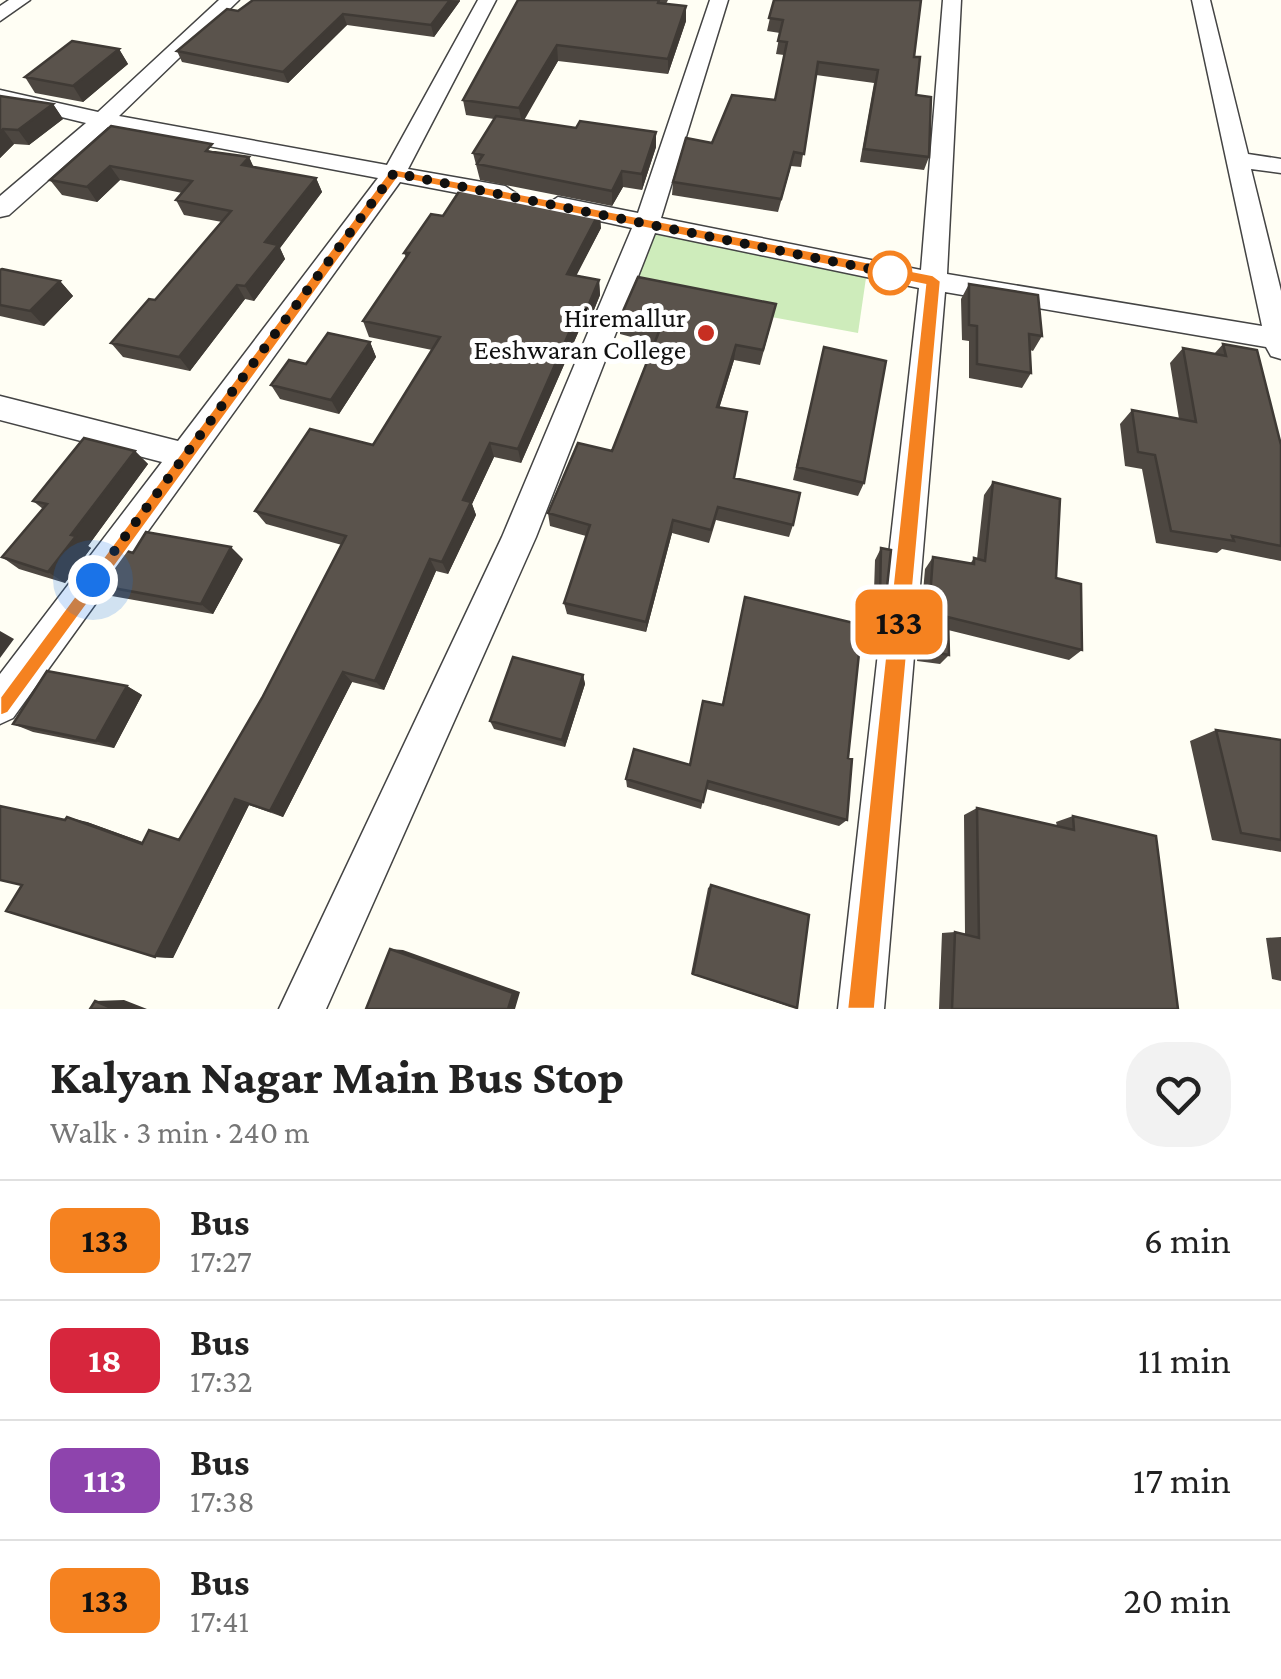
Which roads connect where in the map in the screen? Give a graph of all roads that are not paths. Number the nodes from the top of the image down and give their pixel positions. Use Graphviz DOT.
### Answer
graph roads {
  1 [pos="21,0"];
  2 [pos="230,0"];
  3 [pos="487,0"];
  4 [pos="718,0"];
  5 [pos="952,0"];
  6 [pos="1201,0"];
  7 [pos="0,15"];
  8 [pos="0,96"];
  9 [pos="104,120"];
  10 [pos="1238,160"];
  11 [pos="1281,166"];
  12 [pos="394,173"];
  13 [pos="0,209"];
  14 [pos="647,223"];
  15 [pos="933,281"];
  16 [pos="1280,342"];
  17 [pos="0,408"];
  18 [pos="186,455"];
  19 [pos="0,705"];
  20 [pos="302,1009"];
  21 [pos="861,1009"];
  1 -- 7 [label="street"];
  2 -- 9 [label="street"];
  3 -- 12 [label="street"];
  4 -- 14 [label="street"];
  5 -- 15 [label="street"];
  6 -- 10 [label="street"];
  8 -- 9 [label="street"];
  9 -- 12 [label="street"];
  9 -- 13 [label="street"];
  10 -- 11 [label="street"];
  10 -- 16 [label="street"];
  12 -- 14 [label="street"];
  12 -- 18 [label="street"];
  14 -- 15 [label="street"];
  14 -- 20 [label="street"];
  15 -- 16 [label="street"];
  15 -- 21 [label="street"];
  17 -- 18 [label="street"];
  18 -- 19 [label="street"];
}
